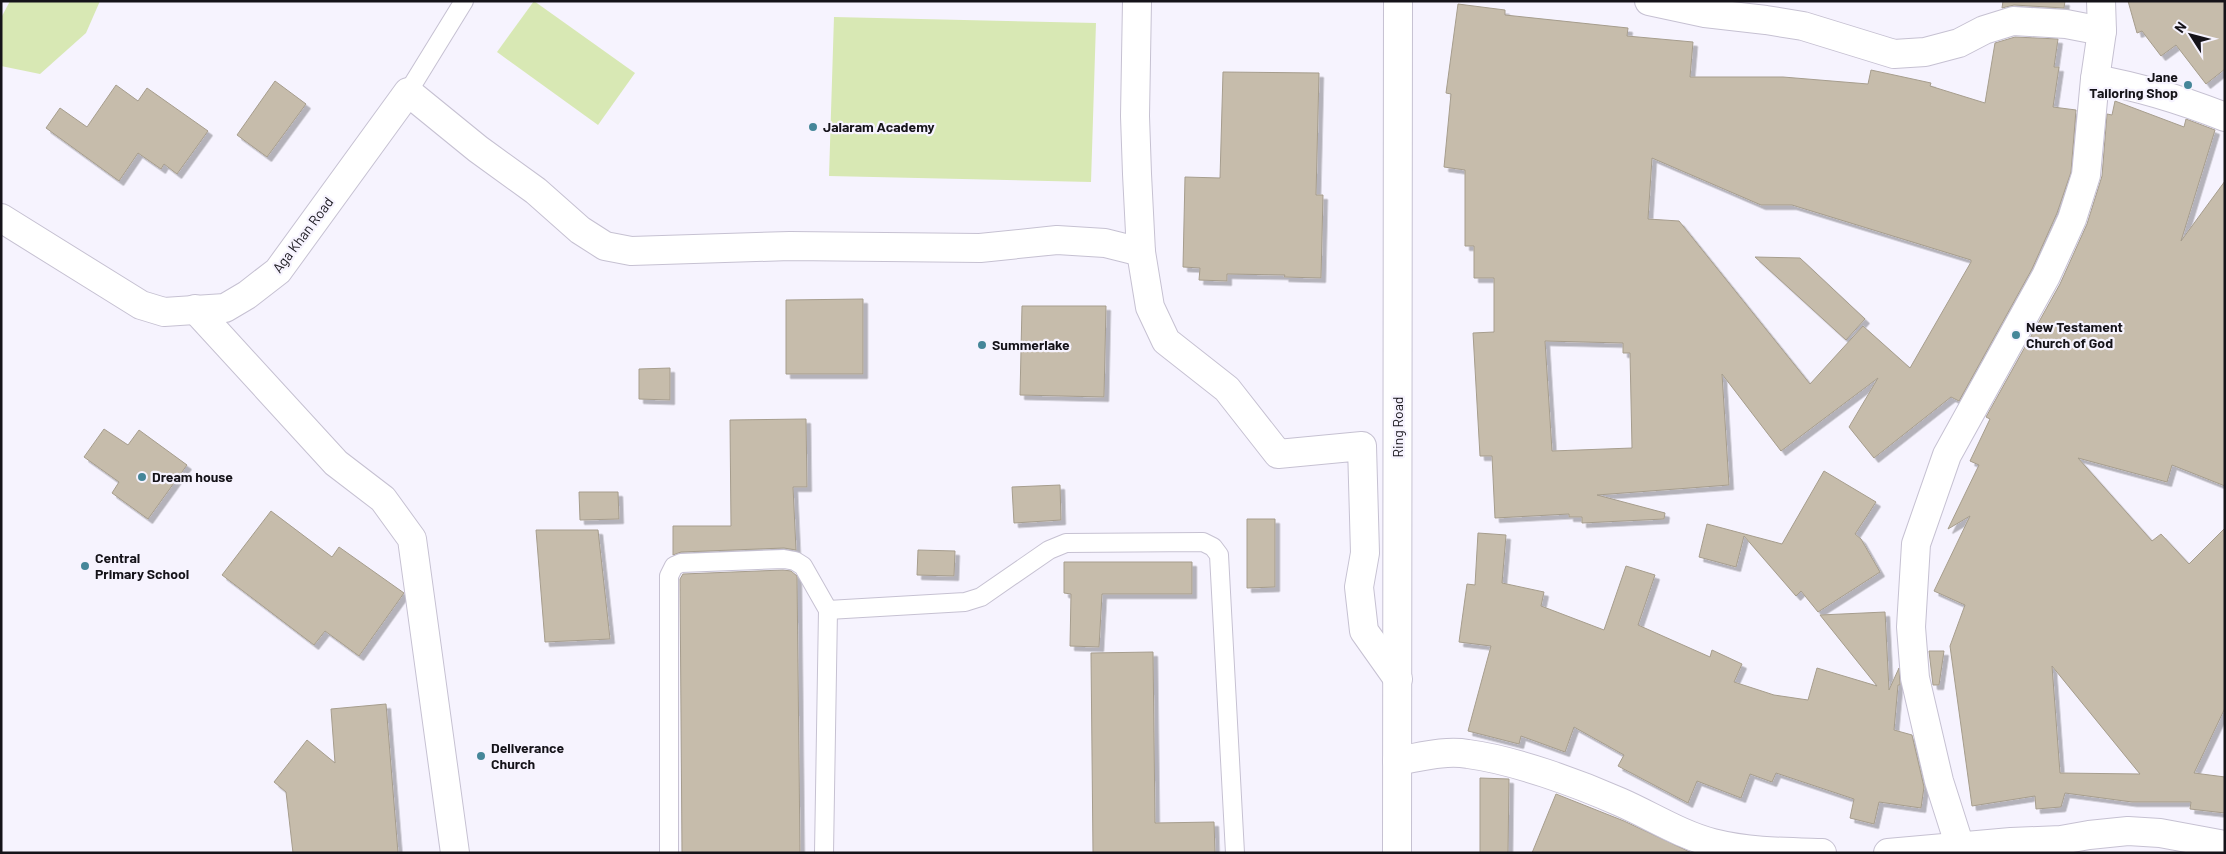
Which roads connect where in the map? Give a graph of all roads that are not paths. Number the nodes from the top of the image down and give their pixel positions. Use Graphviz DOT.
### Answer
graph roads {
  1 [pos="464,1"];
  2 [pos="477,1"];
  3 [pos="1136,1"];
  4 [pos="1398,1"];
  5 [pos="1649,1"];
  6 [pos="2102,1"];
  7 [pos="2102,32"];
  8 [pos="436,49"];
  9 [pos="2095,79"];
  10 [pos="408,92"];
  11 [pos="2225,117"];
  12 [pos="1,218"];
  13 [pos="1141,252"];
  14 [pos="195,309"];
  15 [pos="828,610"];
  16 [pos="1398,679"];
  17 [pos="1397,761"];
  18 [pos="2225,845"];
  19 [pos="1962,850"];
  20 [pos="455,853"];
  21 [pos="669,853"];
  22 [pos="824,853"];
  23 [pos="1234,853"];
  24 [pos="1397,853"];
  25 [pos="1822,853"];
  26 [pos="1888,853"];
  1 -- 8 [label="lane"];
  2 -- 8 [label="lane"];
  3 -- 13 [label="street"];
  4 -- 16 [label="street, Ring Road"];
  5 -- 7 [label="street"];
  6 -- 7 [label="street"];
  7 -- 9 [label="street"];
  8 -- 10 [label="lane"];
  9 -- 11 [label="street"];
  9 -- 19 [label="street"];
  10 -- 13 [label="street"];
  10 -- 14 [label="street, Aga Khan Road"];
  12 -- 14 [label="street, Aga Khan Road"];
  13 -- 16 [label="street"];
  14 -- 20 [label="street"];
  15 -- 21 [label="lane"];
  15 -- 22 [label="lane"];
  15 -- 23 [label="lane"];
  16 -- 17 [label="street, Ring Road"];
  17 -- 24 [label="street, Ring Road"];
  17 -- 25 [label="street"];
  18 -- 19 [label="street"];
  19 -- 26 [label="street"];
}
